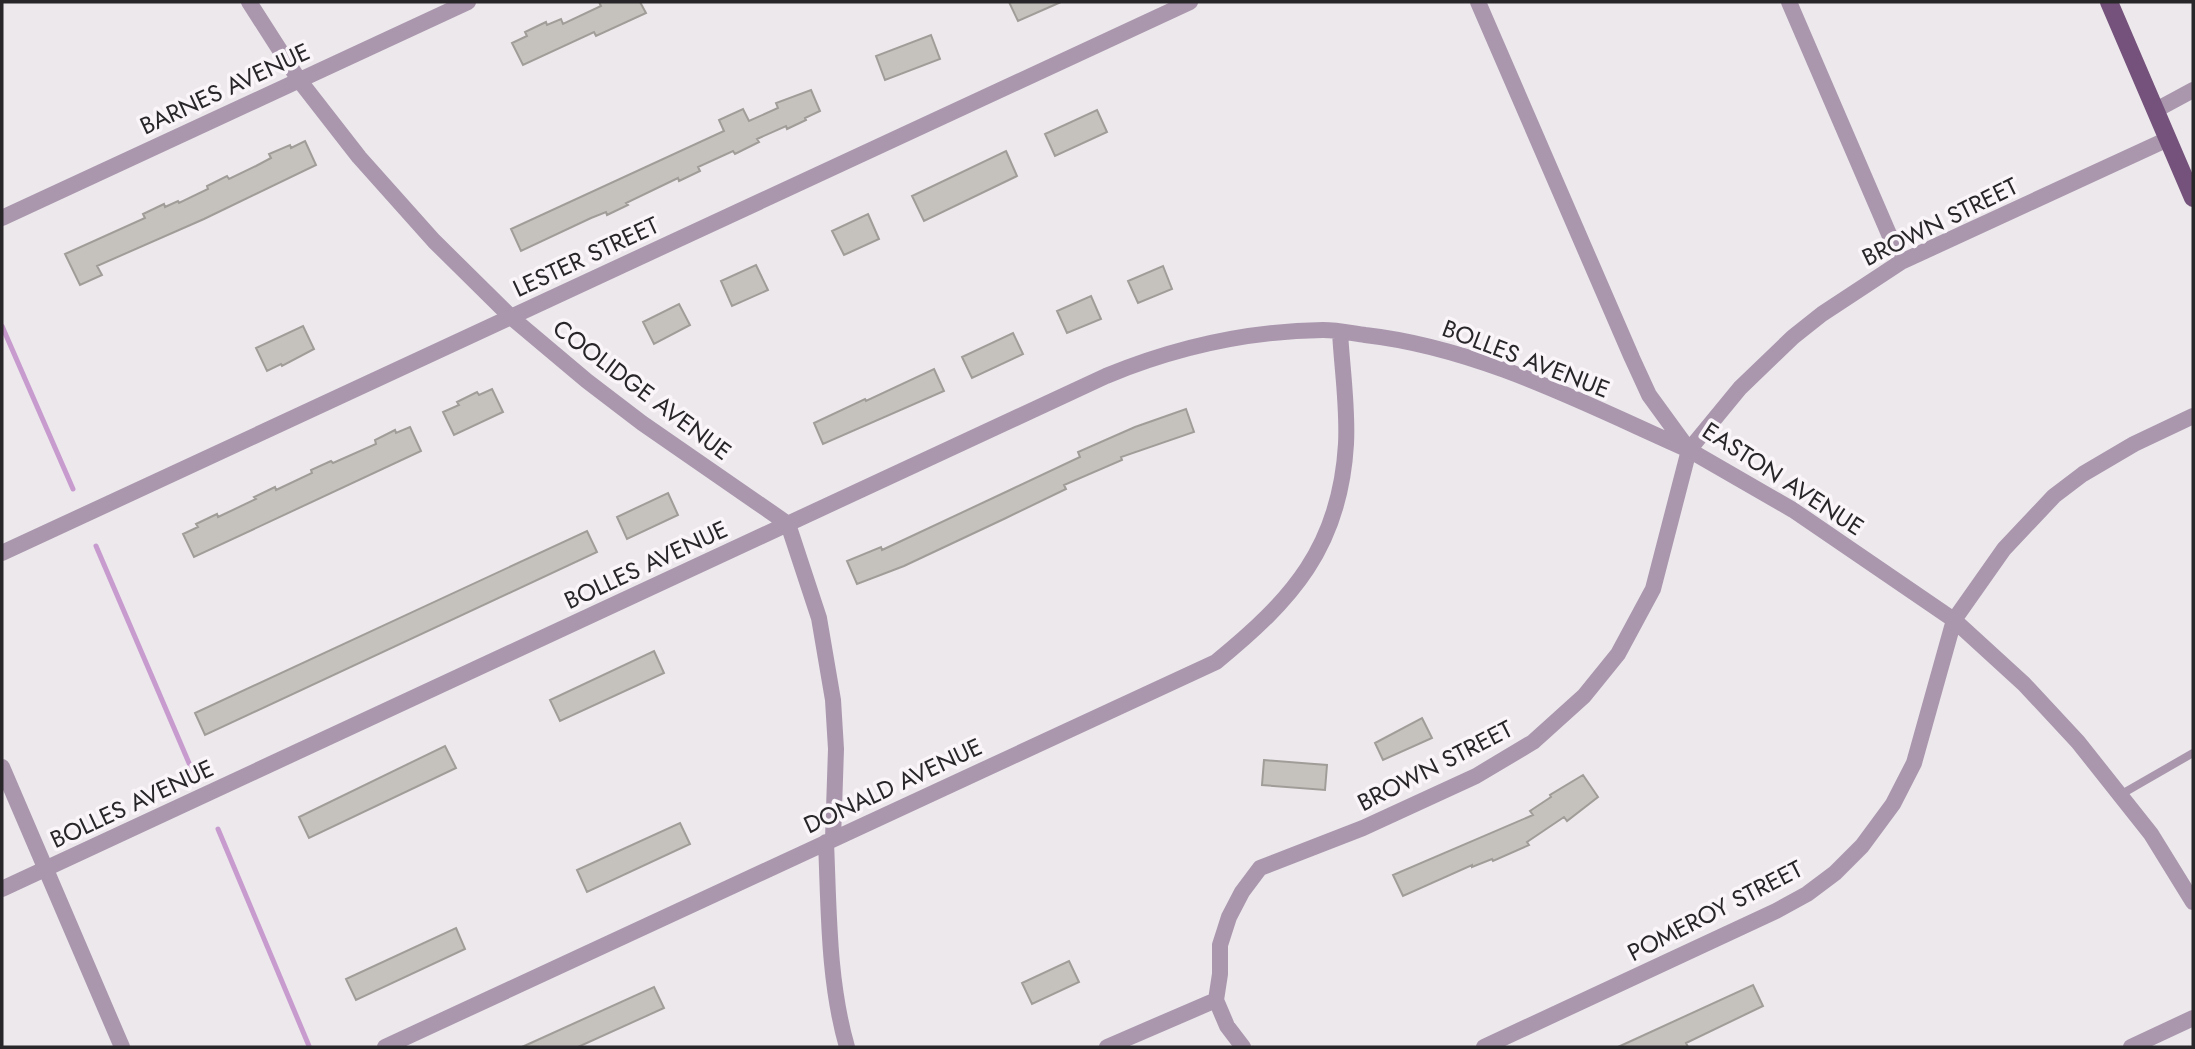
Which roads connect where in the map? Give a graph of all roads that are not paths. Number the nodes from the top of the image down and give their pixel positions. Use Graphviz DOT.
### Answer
graph roads {
  1 [pos="249,2"];
  2 [pos="468,2"];
  3 [pos="1190,2"];
  4 [pos="1478,2"];
  5 [pos="1788,2"];
  6 [pos="2109,2"];
  7 [pos="299,80"];
  8 [pos="2193,90"];
  9 [pos="2156,110"];
  10 [pos="2168,139"];
  11 [pos="2193,198"];
  12 [pos="2,218"];
  13 [pos="1901,262"];
  14 [pos="510,317"];
  15 [pos="1332,331"];
  16 [pos="2193,416"];
  17 [pos="1689,450"];
  18 [pos="788,524"];
  19 [pos="2,554"];
  20 [pos="1954,620"];
  21 [pos="2193,753"];
  22 [pos="2,767"];
  23 [pos="2120,795"];
  24 [pos="829,840"];
  25 [pos="45,869"];
  26 [pos="2,889"];
  27 [pos="2193,902"];
  28 [pos="1216,1000"];
  29 [pos="2193,1018"];
  30 [pos="122,1047"];
  31 [pos="385,1047"];
  32 [pos="847,1047"];
  33 [pos="1107,1047"];
  34 [pos="1243,1047"];
  35 [pos="1485,1047"];
  36 [pos="2131,1047"];
  1 -- 7 [label="street, COOLIDGE AVENUE"];
  2 -- 7 [label="street, BARNES AVENUE"];
  3 -- 14 [label="street, LESTER STREET"];
  4 -- 17 [label="street, EASTON AVENUE"];
  5 -- 13 [label="street"];
  6 -- 9 [label="main road"];
  7 -- 12 [label="street, BARNES AVENUE"];
  7 -- 14 [label="street, COOLIDGE AVENUE"];
  8 -- 9 [label="street"];
  9 -- 10 [label="main road"];
  10 -- 11 [label="main road"];
  10 -- 13 [label="street, BROWN STREET"];
  13 -- 17 [label="street, BROWN STREET"];
  14 -- 18 [label="street, COOLIDGE AVENUE"];
  14 -- 19 [label="street, LESTER STREET"];
  15 -- 17 [label="street, BOLLES AVENUE"];
  15 -- 18 [label="street, BOLLES AVENUE"];
  15 -- 24 [label="street, DONALD AVENUE"];
  16 -- 20 [label="street, POMEROY STREET"];
  17 -- 20 [label="street, EASTON AVENUE"];
  17 -- 28 [label="street, BROWN STREET"];
  18 -- 24 [label="street"];
  18 -- 25 [label="street, BOLLES AVENUE"];
  20 -- 23 [label="street, EASTON AVENUE"];
  20 -- 35 [label="street, POMEROY STREET"];
  21 -- 23 [label="lane"];
  22 -- 25 [label="street"];
  23 -- 27 [label="street, EASTON AVENUE"];
  24 -- 31 [label="street, DONALD AVENUE"];
  24 -- 32 [label="street"];
  25 -- 26 [label="street, BOLLES AVENUE"];
  25 -- 30 [label="street"];
  28 -- 33 [label="street"];
  28 -- 34 [label="street"];
  29 -- 36 [label="street"];
}
